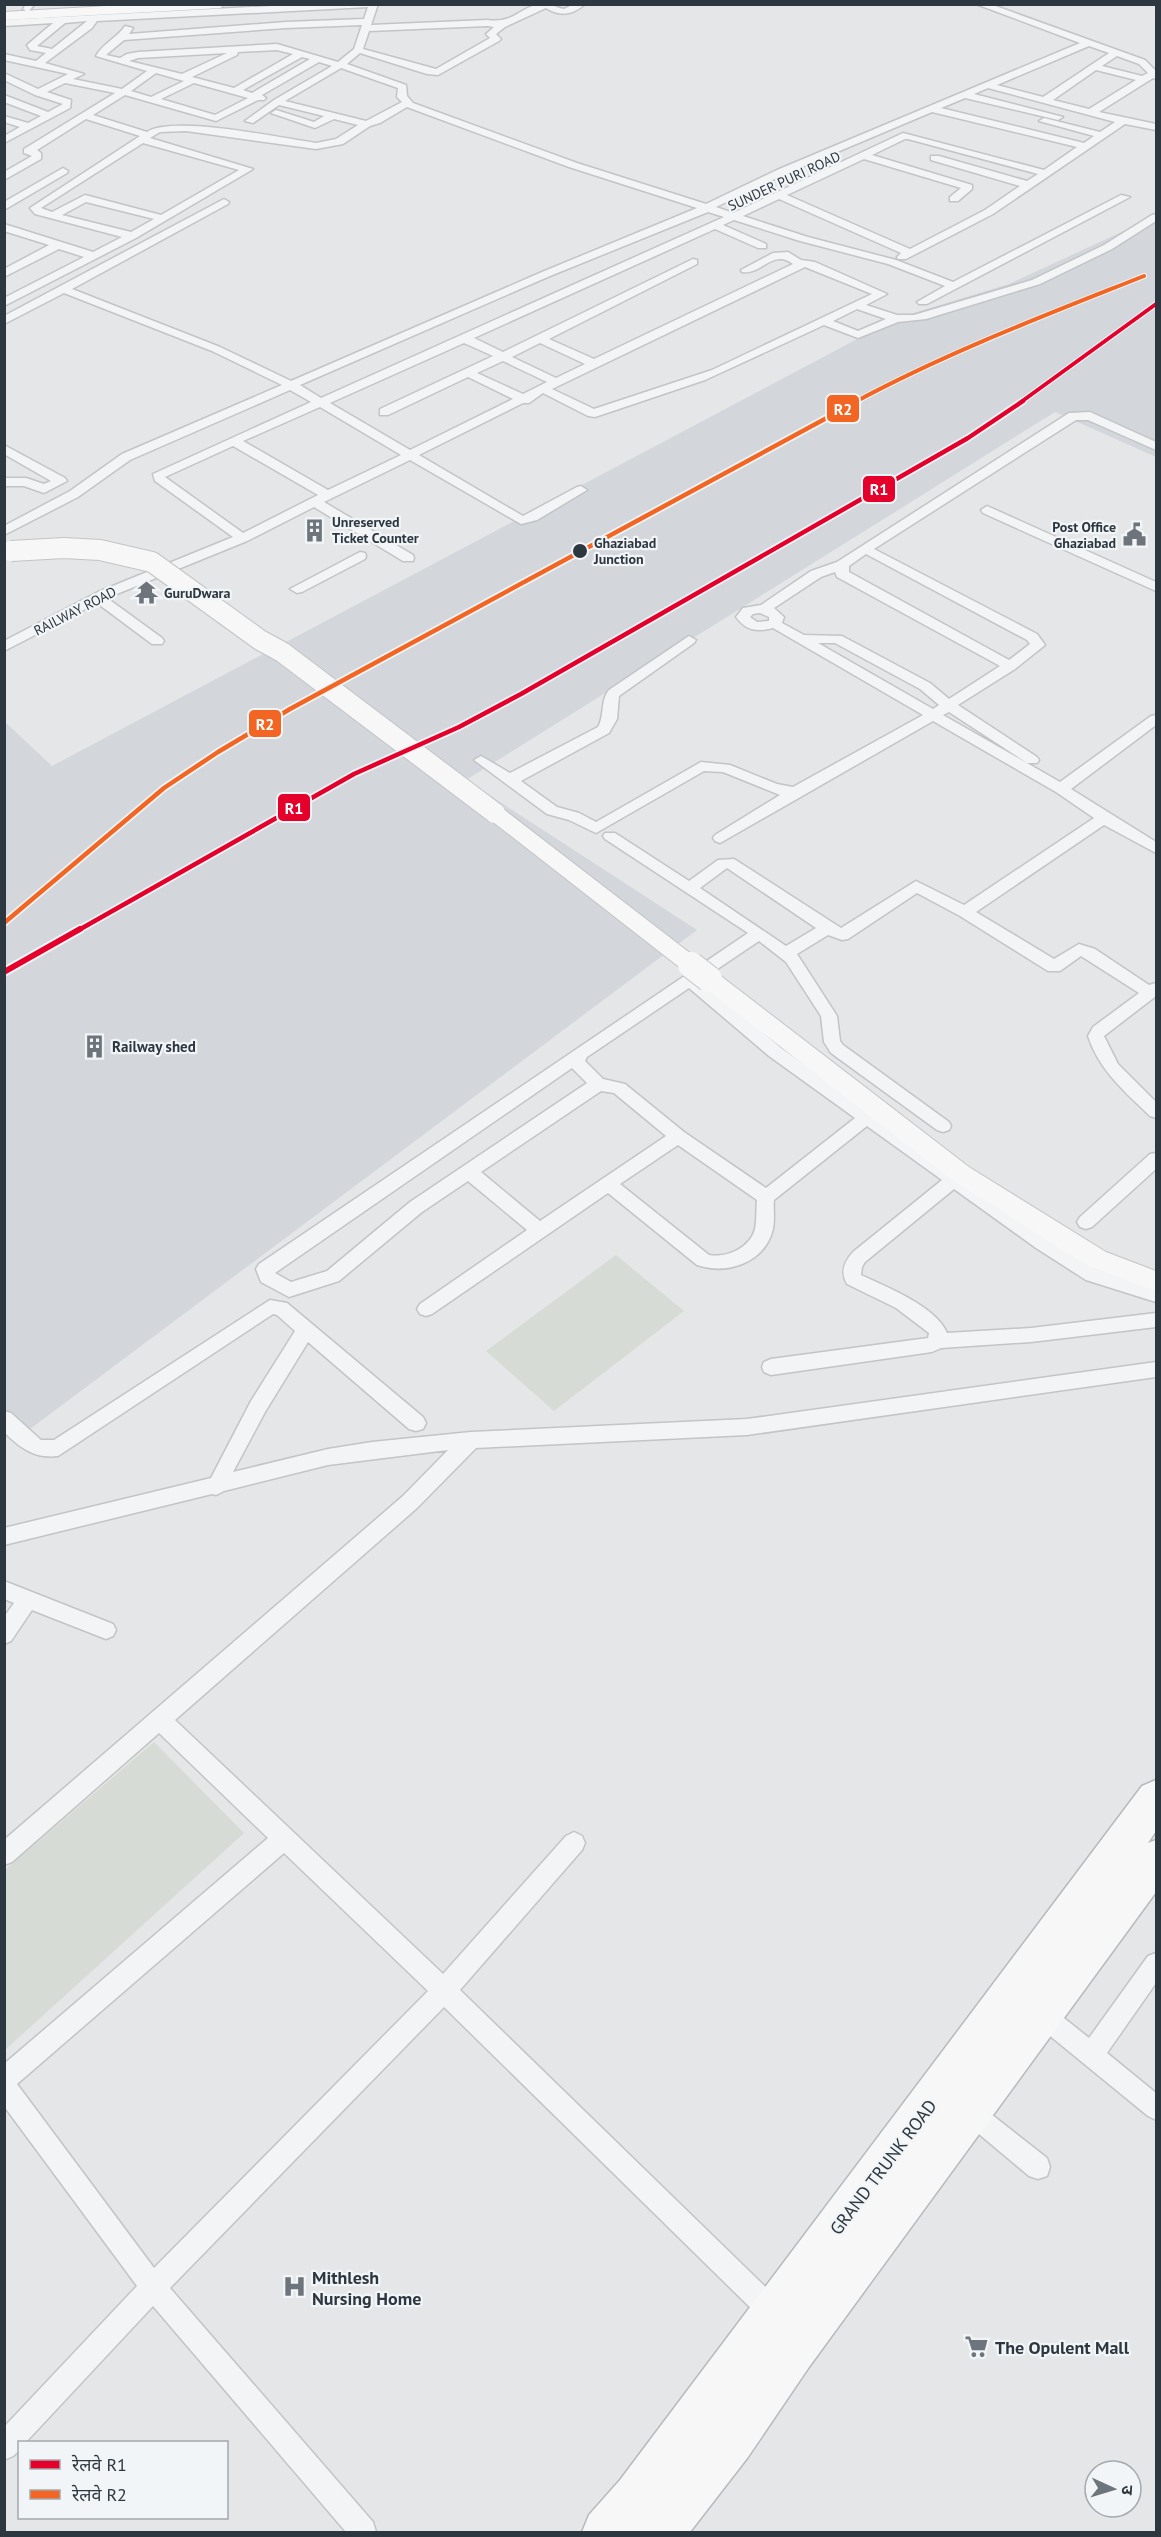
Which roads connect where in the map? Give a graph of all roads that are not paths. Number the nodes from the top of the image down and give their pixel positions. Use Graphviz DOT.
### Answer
graph roads {
  1 [pos="118,4"];
  2 [pos="220,4"];
  3 [pos="372,4"];
  4 [pos="547,4"];
  5 [pos="581,4"];
  6 [pos="980,4"];
  7 [pos="213,5"];
  8 [pos="30,7"];
  9 [pos="4,10"];
  10 [pos="94,10"];
  11 [pos="132,13"];
  12 [pos="4,16"];
  13 [pos="63,20"];
  14 [pos="4,23"];
  15 [pos="368,25"];
  16 [pos="502,25"];
  17 [pos="310,35"];
  18 [pos="123,37"];
  19 [pos="251,37"];
  20 [pos="300,41"];
  21 [pos="1088,43"];
  22 [pos="285,48"];
  23 [pos="244,49"];
  24 [pos="357,50"];
  25 [pos="53,52"];
  26 [pos="101,53"];
  27 [pos="302,53"];
  28 [pos="1116,53"];
  29 [pos="1156,53"];
  30 [pos="4,57"];
  31 [pos="319,58"];
  32 [pos="92,60"];
  33 [pos="1137,60"];
  34 [pos="121,62"];
  35 [pos="37,65"];
  36 [pos="340,65"];
  37 [pos="1094,68"];
  38 [pos="154,70"];
  39 [pos="77,71"];
  40 [pos="1113,72"];
  41 [pos="1155,74"];
  42 [pos="4,76"];
  43 [pos="188,78"];
  44 [pos="1142,79"];
  45 [pos="63,80"];
  46 [pos="986,85"];
  47 [pos="50,87"];
  48 [pos="127,90"];
  49 [pos="238,92"];
  50 [pos="38,93"];
  51 [pos="965,95"];
  52 [pos="255,97"];
  53 [pos="4,98"];
  54 [pos="152,100"];
  55 [pos="1044,101"];
  56 [pos="277,102"];
  57 [pos="108,103"];
  58 [pos="406,104"];
  59 [pos="932,109"];
  60 [pos="1091,112"];
  61 [pos="195,113"];
  62 [pos="276,113"];
  63 [pos="1017,115"];
  64 [pos="49,116"];
  65 [pos="86,116"];
  66 [pos="332,116"];
  67 [pos="4,119"];
  68 [pos="250,121"];
  69 [pos="1123,121"];
  70 [pos="366,124"];
  71 [pos="28,126"];
  72 [pos="1156,127"];
  73 [pos="1105,133"];
  74 [pos="144,137"];
  75 [pos="14,147"];
  76 [pos="1084,147"];
  77 [pos="850,150"];
  78 [pos="863,156"];
  79 [pos="935,158"];
  80 [pos="27,163"];
  81 [pos="63,171"];
  82 [pos="1045,173"];
  83 [pos="83,176"];
  84 [pos="4,177"];
  85 [pos="1028,185"];
  86 [pos="778,195"];
  87 [pos="1125,197"];
  88 [pos="954,199"];
  89 [pos="224,202"];
  90 [pos="4,207"];
  91 [pos="712,210"];
  92 [pos="54,215"];
  93 [pos="732,217"];
  94 [pos="1156,217"];
  95 [pos="162,218"];
  96 [pos="715,225"];
  97 [pos="4,227"];
  98 [pos="22,232"];
  99 [pos="132,236"];
  100 [pos="4,241"];
  101 [pos="58,244"];
  102 [pos="762,246"];
  103 [pos="910,253"];
  104 [pos="93,256"];
  105 [pos="693,262"];
  106 [pos="892,262"];
  107 [pos="804,263"];
  108 [pos="746,270"];
  109 [pos="4,274"];
  110 [pos="954,286"];
  111 [pos="63,289"];
  112 [pos="923,302"];
  113 [pos="4,303"];
  114 [pos="856,305"];
  115 [pos="897,318"];
  116 [pos="4,321"];
  117 [pos="823,321"];
  118 [pos="464,339"];
  119 [pos="540,339"];
  120 [pos="501,357"];
  121 [pos="595,364"];
  122 [pos="468,373"];
  123 [pos="558,383"];
  124 [pos="291,386"];
  125 [pos="545,390"];
  126 [pos="525,400"];
  127 [pos="323,403"];
  128 [pos="384,412"];
  129 [pos="234,441"];
  130 [pos="1156,446"];
  131 [pos="4,449"];
  132 [pos="411,456"];
  133 [pos="4,482"];
  134 [pos="581,490"];
  135 [pos="327,495"];
  136 [pos="314,502"];
  137 [pos="987,510"];
  138 [pos="4,531"];
  139 [pos="242,538"];
  140 [pos="865,549"];
  141 [pos="4,552"];
  142 [pos="359,554"];
  143 [pos="408,558"];
  144 [pos="842,565"];
  145 [pos="1156,573"];
  146 [pos="1150,584"];
  147 [pos="299,585"];
  148 [pos="98,598"];
  149 [pos="763,609"];
  150 [pos="775,624"];
  151 [pos="801,639"];
  152 [pos="689,640"];
  153 [pos="157,641"];
  154 [pos="4,647"];
  155 [pos="1010,666"];
  156 [pos="948,705"];
  157 [pos="932,716"];
  158 [pos="1156,719"];
  159 [pos="481,760"];
  160 [pos="513,782"];
  161 [pos="1064,786"];
  162 [pos="795,792"];
  163 [pos="1104,818"];
  164 [pos="610,836"];
  165 [pos="1156,836"];
  166 [pos="720,838"];
  167 [pos="1156,848"];
  168 [pos="689,888"];
  169 [pos="965,912"];
  170 [pos="827,927"];
  171 [pos="759,933"];
  172 [pos="786,953"];
  173 [pos="689,979"];
  174 [pos="1153,990"];
  175 [pos="580,1053"];
  176 [pos="598,1084"];
  177 [pos="1156,1112"];
  178 [pos="866,1118"];
  179 [pos="943,1126"];
  180 [pos="678,1136"];
  181 [pos="1156,1160"];
  182 [pos="469,1172"];
  183 [pos="608,1184"];
  184 [pos="949,1184"];
  185 [pos="766,1197"];
  186 [pos="1086,1222"];
  187 [pos="540,1231"];
  188 [pos="1156,1281"];
  189 [pos="1156,1295"];
  190 [pos="426,1309"];
  191 [pos="1156,1320"];
  192 [pos="306,1329"];
  193 [pos="938,1341"];
  194 [pos="771,1367"];
  195 [pos="1156,1369"];
  196 [pos="4,1419"];
  197 [pos="416,1423"];
  198 [pos="471,1440"];
  199 [pos="216,1486"];
  200 [pos="4,1537"];
  201 [pos="4,1590"];
  202 [pos="28,1600"];
  203 [pos="106,1630"];
  204 [pos="4,1635"];
  205 [pos="159,1719"];
  206 [pos="1156,1799"];
  207 [pos="283,1839"];
  208 [pos="574,1843"];
  209 [pos="4,1855"];
  210 [pos="1156,1859"];
  211 [pos="1156,1964"];
  212 [pos="444,1991"];
  213 [pos="1041,2014"];
  214 [pos="1091,2055"];
  215 [pos="4,2080"];
  216 [pos="4,2086"];
  217 [pos="1156,2108"];
  218 [pos="969,2111"];
  219 [pos="1038,2167"];
  220 [pos="153,2287"];
  221 [pos="783,2331"];
  222 [pos="4,2447"];
  223 [pos="363,2532"];
  224 [pos="606,2532"];
  225 [pos="658,2532"];
  1 -- 10 [label="street"];
  2 -- 7 [label="street"];
  3 -- 11 [label="street"];
  3 -- 15 [label="street"];
  4 -- 5 [label="street"];
  4 -- 16 [label="street"];
  6 -- 21 [label="street"];
  7 -- 11 [label="street"];
  8 -- 9 [label="street"];
  8 -- 10 [label="street"];
  10 -- 11 [label="street"];
  10 -- 12 [label="street"];
  10 -- 13 [label="street"];
  10 -- 25 [label="street"];
  11 -- 18 [label="street"];
  13 -- 14 [label="street"];
  13 -- 25 [label="street"];
  15 -- 16 [label="street"];
  15 -- 18 [label="street"];
  15 -- 24 [label="street"];
  16 -- 24 [label="street"];
  17 -- 19 [label="street"];
  18 -- 26 [label="street"];
  20 -- 22 [label="street"];
  21 -- 28 [label="street"];
  21 -- 46 [label="street"];
  22 -- 23 [label="street"];
  22 -- 27 [label="street"];
  23 -- 34 [label="street"];
  23 -- 43 [label="street"];
  24 -- 36 [label="street"];
  25 -- 35 [label="street"];
  26 -- 32 [label="street"];
  26 -- 34 [label="street"];
  27 -- 31 [label="street"];
  27 -- 49 [label="street"];
  28 -- 33 [label="street"];
  28 -- 37 [label="street"];
  29 -- 33 [label="street"];
  30 -- 35 [label="street"];
  31 -- 36 [label="street"];
  31 -- 52 [label="street"];
  33 -- 40 [label="street"];
  33 -- 41 [label="street"];
  34 -- 38 [label="street"];
  35 -- 39 [label="street"];
  36 -- 56 [label="street"];
  36 -- 58 [label="street"];
  37 -- 40 [label="street"];
  37 -- 55 [label="street"];
  38 -- 43 [label="street"];
  38 -- 48 [label="street"];
  39 -- 45 [label="street"];
  39 -- 48 [label="street"];
  40 -- 44 [label="street"];
  41 -- 44 [label="street"];
  42 -- 50 [label="street"];
  43 -- 49 [label="street"];
  43 -- 54 [label="street"];
  44 -- 60 [label="street"];
  45 -- 47 [label="street"];
  45 -- 48 [label="street"];
  46 -- 51 [label="street"];
  46 -- 55 [label="street"];
  47 -- 50 [label="street"];
  47 -- 57 [label="street"];
  48 -- 54 [label="street"];
  48 -- 57 [label="street"];
  49 -- 52 [label="street"];
  49 -- 61 [label="street"];
  50 -- 64 [label="street"];
  51 -- 59 [label="street"];
  51 -- 73 [label="street"];
  52 -- 56 [label="street"];
  52 -- 61 [label="street"];
  53 -- 64 [label="street"];
  54 -- 61 [label="street"];
  55 -- 60 [label="street"];
  56 -- 66 [label="street"];
  56 -- 68 [label="street"];
  57 -- 65 [label="street"];
  58 -- 70 [label="street"];
  58 -- 91 [label="street"];
  59 -- 76 [label="street"];
  59 -- 91 [label="street"];
  60 -- 69 [label="street"];
  62 -- 66 [label="street"];
  63 -- 73 [label="street"];
  64 -- 71 [label="street"];
  65 -- 74 [label="street"];
  65 -- 75 [label="street"];
  66 -- 70 [label="street"];
  67 -- 71 [label="street"];
  69 -- 72 [label="street"];
  69 -- 73 [label="street"];
  70 -- 74 [label="street"];
  71 -- 75 [label="street"];
  73 -- 76 [label="street"];
  74 -- 83 [label="street"];
  74 -- 95 [label="street"];
  75 -- 80 [label="street"];
  76 -- 82 [label="street"];
  77 -- 91 [label="street, SUNDER PURI ROAD"];
  78 -- 82 [label="street"];
  78 -- 86 [label="street"];
  78 -- 88 [label="street"];
  79 -- 85 [label="street"];
  80 -- 81 [label="street"];
  80 -- 84 [label="street"];
  81 -- 83 [label="street"];
  81 -- 90 [label="street"];
  82 -- 85 [label="street"];
  83 -- 92 [label="street"];
  85 -- 103 [label="street"];
  86 -- 93 [label="street"];
  86 -- 103 [label="street"];
  87 -- 110 [label="street"];
  89 -- 111 [label="street"];
  91 -- 93 [label="street"];
  91 -- 118 [label="street"];
  91 -- 124 [label="street"];
  92 -- 95 [label="street"];
  92 -- 99 [label="street"];
  93 -- 96 [label="street"];
  93 -- 106 [label="street"];
  94 -- 115 [label="street"];
  95 -- 99 [label="street"];
  96 -- 102 [label="street"];
  96 -- 118 [label="street"];
  97 -- 98 [label="street"];
  98 -- 100 [label="street"];
  98 -- 101 [label="street"];
  99 -- 104 [label="street"];
  101 -- 104 [label="street"];
  101 -- 109 [label="street"];
  103 -- 106 [label="street"];
  104 -- 113 [label="street"];
  105 -- 119 [label="street"];
  106 -- 110 [label="street"];
  107 -- 108 [label="street"];
  107 -- 114 [label="street"];
  107 -- 121 [label="street, RAILWAY ROAD"];
  110 -- 112 [label="street"];
  111 -- 116 [label="street"];
  111 -- 124 [label="street"];
  114 -- 115 [label="street"];
  114 -- 117 [label="street"];
  115 -- 117 [label="street"];
  117 -- 125 [label="street"];
  118 -- 120 [label="street"];
  118 -- 127 [label="street"];
  119 -- 120 [label="street"];
  119 -- 121 [label="street"];
  120 -- 122 [label="street"];
  120 -- 123 [label="street"];
  121 -- 123 [label="street, RAILWAY ROAD"];
  122 -- 126 [label="street"];
  122 -- 128 [label="street"];
  123 -- 125 [label="street, RAILWAY ROAD"];
  124 -- 127 [label="street"];
  124 -- 138 [label="street"];
  125 -- 126 [label="street, RAILWAY ROAD"];
  126 -- 132 [label="street, RAILWAY ROAD"];
  127 -- 129 [label="street"];
  127 -- 132 [label="street"];
  129 -- 135 [label="street"];
  129 -- 139 [label="street"];
  130 -- 140 [label="street"];
  131 -- 133 [label="street"];
  132 -- 134 [label="street"];
  132 -- 135 [label="street, RAILWAY ROAD"];
  135 -- 136 [label="street, RAILWAY ROAD"];
  136 -- 139 [label="street, RAILWAY ROAD"];
  136 -- 143 [label="street"];
  137 -- 146 [label="street"];
  139 -- 148 [label="street, RAILWAY ROAD"];
  140 -- 144 [label="street"];
  140 -- 155 [label="street"];
  141 -- 188 [label="street, bridge"];
  142 -- 147 [label="street"];
  144 -- 149 [label="street"];
  144 -- 155 [label="street"];
  145 -- 146 [label="street"];
  148 -- 153 [label="street"];
  148 -- 154 [label="street, RAILWAY ROAD"];
  149 -- 150 [label="street"];
  149 -- 150 [label="street"];
  150 -- 151 [label="street"];
  151 -- 156 [label="street"];
  151 -- 157 [label="street"];
  152 -- 160 [label="street"];
  155 -- 156 [label="street"];
  156 -- 157 [label="street"];
  156 -- 161 [label="street"];
  157 -- 161 [label="street"];
  157 -- 162 [label="street"];
  158 -- 161 [label="street"];
  159 -- 160 [label="street"];
  160 -- 162 [label="street"];
  161 -- 163 [label="street"];
  161 -- 165 [label="street"];
  162 -- 166 [label="street"];
  163 -- 167 [label="street"];
  163 -- 169 [label="street"];
  164 -- 168 [label="street"];
  168 -- 170 [label="street"];
  168 -- 171 [label="street"];
  169 -- 170 [label="street"];
  169 -- 174 [label="street"];
  170 -- 172 [label="street"];
  171 -- 172 [label="street"];
  171 -- 173 [label="street"];
  172 -- 179 [label="street"];
  173 -- 175 [label="street"];
  173 -- 178 [label="street"];
  174 -- 177 [label="street"];
  175 -- 176 [label="street"];
  175 -- 182 [label="street"];
  176 -- 180 [label="street"];
  176 -- 182 [label="street"];
  178 -- 185 [label="street"];
  178 -- 189 [label="street"];
  180 -- 183 [label="street"];
  180 -- 185 [label="street"];
  181 -- 186 [label="street"];
  182 -- 187 [label="street"];
  183 -- 185 [label="street"];
  183 -- 187 [label="street"];
  184 -- 193 [label="street"];
  187 -- 190 [label="street"];
  191 -- 193 [label="street"];
  192 -- 196 [label="street"];
  192 -- 197 [label="street"];
  192 -- 199 [label="street"];
  193 -- 194 [label="street"];
  195 -- 198 [label="street"];
  198 -- 199 [label="street"];
  198 -- 205 [label="street"];
  199 -- 200 [label="street"];
  201 -- 202 [label="street"];
  202 -- 203 [label="street"];
  202 -- 204 [label="street"];
  205 -- 207 [label="street"];
  205 -- 209 [label="street"];
  206 -- 221 [label="highway, GRAND TRUNK ROAD"];
  207 -- 212 [label="street"];
  207 -- 215 [label="street"];
  208 -- 212 [label="street"];
  210 -- 213 [label="highway, GRAND TRUNK ROAD"];
  211 -- 214 [label="street"];
  212 -- 220 [label="street"];
  212 -- 221 [label="street"];
  213 -- 214 [label="street"];
  213 -- 218 [label="highway, GRAND TRUNK ROAD"];
  214 -- 217 [label="street"];
  216 -- 220 [label="street"];
  218 -- 219 [label="street"];
  218 -- 221 [label="highway, GRAND TRUNK ROAD"];
  220 -- 222 [label="street"];
  220 -- 223 [label="street"];
  221 -- 224 [label="highway, GRAND TRUNK ROAD"];
  221 -- 225 [label="highway, GRAND TRUNK ROAD"];
}
